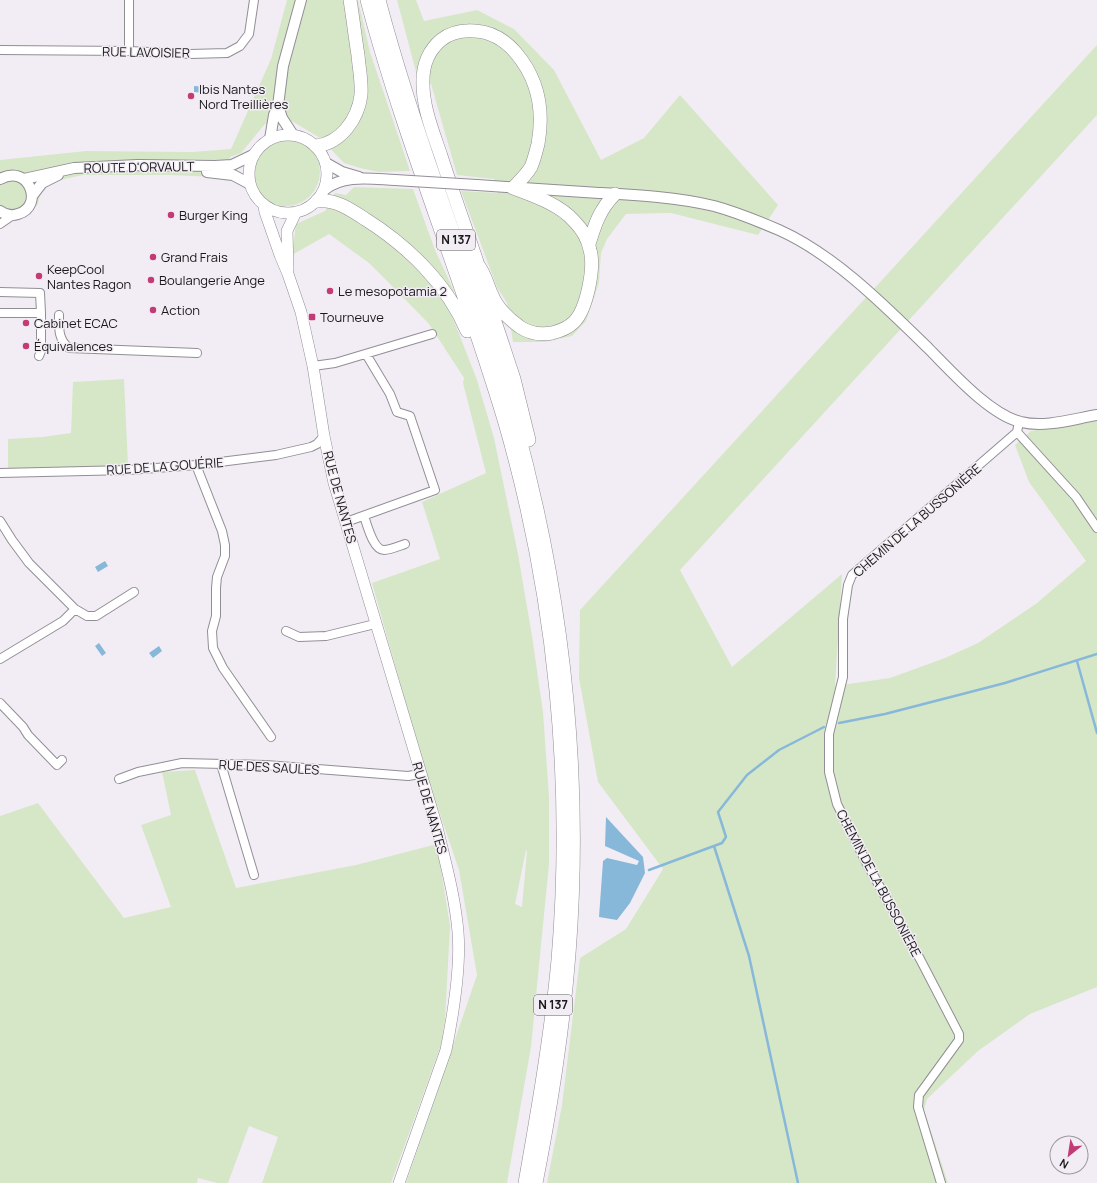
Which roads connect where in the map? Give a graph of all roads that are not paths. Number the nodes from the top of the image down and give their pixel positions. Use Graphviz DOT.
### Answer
graph roads {
  1 [pos="129,0"];
  2 [pos="254,0"];
  3 [pos="301,0"];
  4 [pos="350,0"];
  5 [pos="367,0"];
  6 [pos="380,2"];
  7 [pos="0,50"];
  8 [pos="129,51"];
  9 [pos="278,106"];
  10 [pos="293,135"];
  11 [pos="270,138"];
  12 [pos="316,146"];
  13 [pos="253,156"];
  14 [pos="326,163"];
  15 [pos="361,178"];
  16 [pos="0,179"];
  17 [pos="24,179"];
  18 [pos="250,184"];
  19 [pos="513,188"];
  20 [pos="615,194"];
  21 [pos="32,196"];
  22 [pos="320,196"];
  23 [pos="264,206"];
  24 [pos="458,206"];
  25 [pos="0,211"];
  26 [pos="296,212"];
  27 [pos="13,215"];
  28 [pos="0,224"];
  29 [pos="589,244"];
  30 [pos="478,265"];
  31 [pos="288,274"];
  32 [pos="0,292"];
  33 [pos="0,313"];
  34 [pos="41,313"];
  35 [pos="59,315"];
  36 [pos="432,334"];
  37 [pos="197,354"];
  38 [pos="366,354"];
  39 [pos="39,356"];
  40 [pos="313,366"];
  41 [pos="497,398"];
  42 [pos="1097,415"];
  43 [pos="1019,422"];
  44 [pos="1017,432"];
  45 [pos="324,436"];
  46 [pos="196,465"];
  47 [pos="0,474"];
  48 [pos="530,477"];
  49 [pos="364,516"];
  50 [pos="0,521"];
  51 [pos="346,522"];
  52 [pos="1097,528"];
  53 [pos="405,544"];
  54 [pos="134,592"];
  55 [pos="75,609"];
  56 [pos="375,624"];
  57 [pos="286,631"];
  58 [pos="0,659"];
  59 [pos="0,704"];
  60 [pos="270,737"];
  61 [pos="62,760"];
  62 [pos="221,764"];
  63 [pos="420,774"];
  64 [pos="120,778"];
  65 [pos="254,875"];
  66 [pos="399,1183"];
  67 [pos="525,1183"];
  68 [pos="536,1183"];
  69 [pos="941,1183"];
  1 -- 8 [label="street"];
  2 -- 8 [label="street, RUE LAVOISIER"];
  3 -- 9 [label="street"];
  4 -- 12 [label="highway"];
  5 -- 41 [label="highway, N 137"];
  6 -- 24 [label="highway"];
  6 -- 48 [label="highway, N 137"];
  7 -- 8 [label="street, RUE LAVOISIER"];
  9 -- 10 [label="street"];
  9 -- 11 [label="street"];
  10 -- 11 [label="main road"];
  10 -- 12 [label="main road"];
  11 -- 13 [label="main road"];
  12 -- 14 [label="main road"];
  13 -- 17 [label="street, ROUTE D'ORVAULT"];
  13 -- 18 [label="main road"];
  14 -- 15 [label="street"];
  14 -- 22 [label="main road"];
  15 -- 19 [label="street, bridge"];
  15 -- 22 [label="street"];
  16 -- 17 [label="street"];
  17 -- 21 [label="street"];
  18 -- 21 [label="street, ROUTE D'ORVAULT"];
  18 -- 23 [label="main road"];
  19 -- 20 [label="street"];
  19 -- 24 [label="highway"];
  19 -- 29 [label="highway"];
  20 -- 29 [label="highway"];
  20 -- 43 [label="street"];
  21 -- 27 [label="street, ROUTE D'ORVAULT"];
  22 -- 26 [label="main road"];
  22 -- 41 [label="highway"];
  23 -- 26 [label="main road"];
  23 -- 31 [label="main road"];
  24 -- 30 [label="highway"];
  25 -- 27 [label="street"];
  26 -- 31 [label="main road"];
  27 -- 28 [label="street"];
  29 -- 30 [label="highway"];
  30 -- 48 [label="highway"];
  31 -- 40 [label="main road, RUE DE NANTES"];
  32 -- 34 [label="street"];
  33 -- 34 [label="street"];
  34 -- 39 [label="street"];
  35 -- 37 [label="street"];
  36 -- 38 [label="street"];
  38 -- 40 [label="street"];
  38 -- 49 [label="street"];
  40 -- 45 [label="main road, RUE DE NANTES"];
  41 -- 67 [label="highway, N 137"];
  42 -- 43 [label="street"];
  43 -- 44 [label="street"];
  44 -- 52 [label="street"];
  44 -- 69 [label="street, CHEMIN DE LA BUSSONIÈRE"];
  45 -- 46 [label="street, RUE DE LA GOUÉRIE"];
  45 -- 51 [label="main road, RUE DE NANTES"];
  46 -- 47 [label="street, RUE DE LA GOUÉRIE"];
  46 -- 60 [label="street"];
  48 -- 68 [label="highway, N 137"];
  49 -- 51 [label="street"];
  49 -- 53 [label="street"];
  50 -- 55 [label="street"];
  51 -- 56 [label="main road, RUE DE NANTES"];
  54 -- 55 [label="street"];
  55 -- 58 [label="street"];
  56 -- 57 [label="street"];
  56 -- 63 [label="main road, RUE DE NANTES"];
  59 -- 61 [label="street"];
  62 -- 63 [label="street, RUE DES SAULES"];
  62 -- 64 [label="street, RUE DES SAULES"];
  62 -- 65 [label="street"];
  63 -- 66 [label="main road, RUE DE NANTES"];
}
